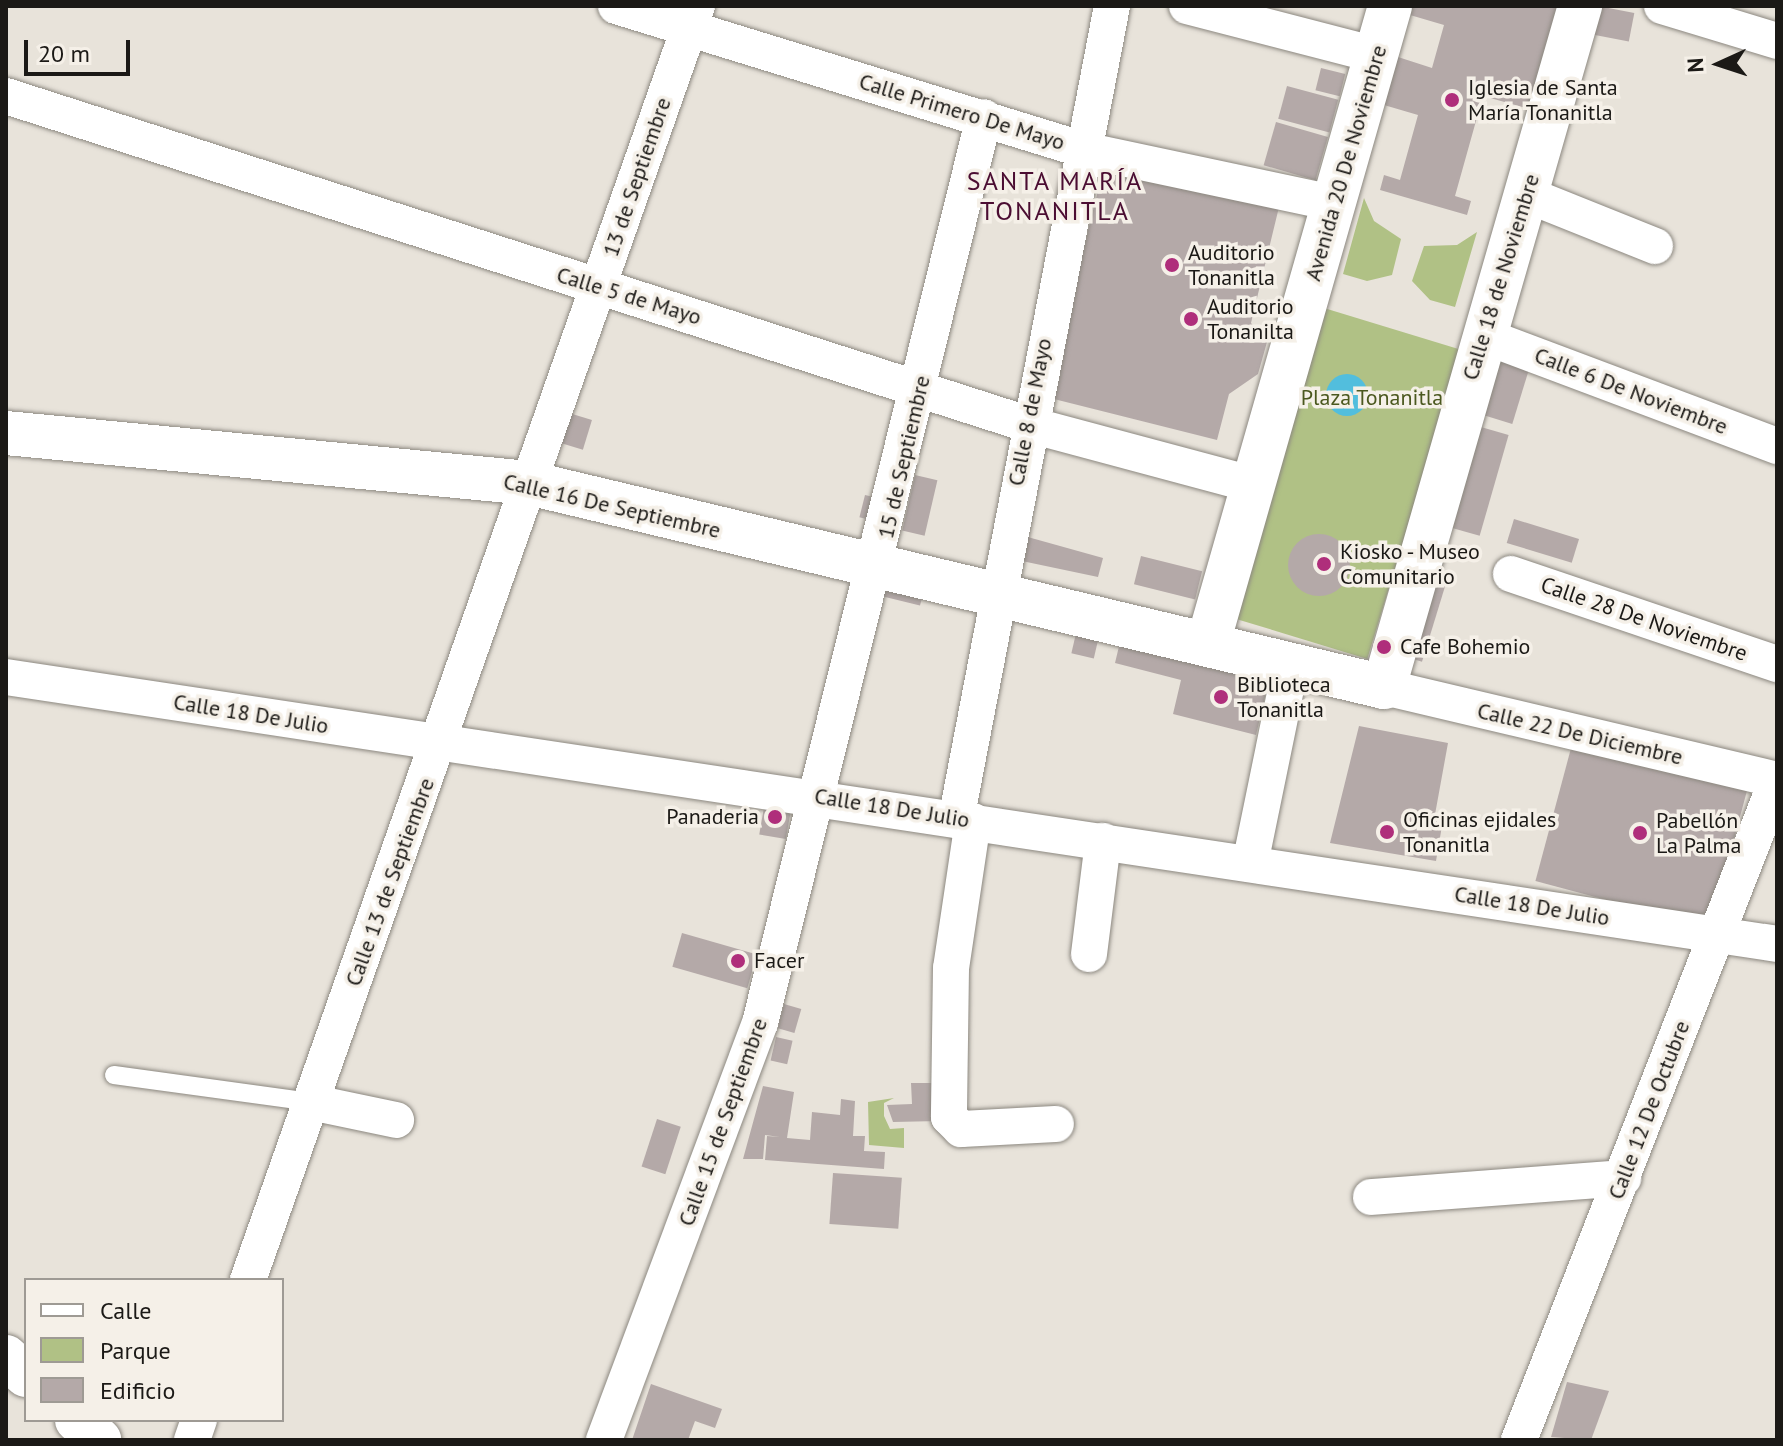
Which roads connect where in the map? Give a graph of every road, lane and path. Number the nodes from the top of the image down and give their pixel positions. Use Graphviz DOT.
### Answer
graph roads {
  1 [pos="616,6"];
  2 [pos="1112,6"];
  3 [pos="1187,6"];
  4 [pos="1390,6"];
  5 [pos="1580,6"];
  6 [pos="1662,6"];
  7 [pos="692,17"];
  8 [pos="1777,41"];
  9 [pos="1377,55"];
  10 [pos="6,96"];
  11 [pos="984,117"];
  12 [pos="1084,150"];
  13 [pos="1525,194"];
  14 [pos="1333,203"];
  15 [pos="1655,246"];
  16 [pos="598,288"];
  17 [pos="1484,336"];
  18 [pos="921,384"];
  19 [pos="1027,424"];
  20 [pos="6,433"];
  21 [pos="1777,446"];
  22 [pos="529,483"];
  23 [pos="1255,485"];
  24 [pos="878,568"];
  25 [pos="1511,574"];
  26 [pos="996,592"];
  27 [pos="1208,643"];
  28 [pos="1777,664"];
  29 [pos="1291,665"];
  30 [pos="6,677"];
  31 [pos="1384,687"];
  32 [pos="440,743"];
  33 [pos="1777,780"];
  34 [pos="821,797"];
  35 [pos="965,820"];
  36 [pos="1103,841"];
  37 [pos="1250,864"];
  38 [pos="1718,934"];
  39 [pos="1777,944"];
  40 [pos="1089,954"];
  41 [pos="114,1075"];
  42 [pos="310,1102"];
  43 [pos="396,1120"];
  44 [pos="1056,1124"];
  45 [pos="1623,1178"];
  46 [pos="1371,1197"];
  47 [pos="249,1278"];
  48 [pos="6,1357"];
  49 [pos="24,1373"];
  50 [pos="79,1422"];
  51 [pos="99,1440"];
  52 [pos="604,1440"];
  53 [pos="1519,1440"];
  1 -- 7 [label="street, Calle Primero De Mayo"];
  2 -- 12 [label="street, Calle 8 de Mayo"];
  3 -- 9 [label="street"];
  4 -- 9 [label="main road, Avenida 20 De Noviembre"];
  5 -- 13 [label="main road, Calle 18 de Noviembre"];
  6 -- 8 [label="street"];
  7 -- 11 [label="street, Calle Primero De Mayo"];
  7 -- 16 [label="street, 13 de Septiembre"];
  9 -- 14 [label="main road, Avenida 20 De Noviembre"];
  10 -- 16 [label="street, Calle 5 de Mayo"];
  11 -- 12 [label="street, Calle Primero De Mayo"];
  11 -- 18 [label="street, 15 de Septiembre"];
  12 -- 14 [label="street, Calle Primero De Mayo"];
  12 -- 19 [label="street, Calle 8 de Mayo"];
  13 -- 15 [label="street"];
  13 -- 17 [label="main road, Calle 18 de Noviembre"];
  14 -- 23 [label="main road, Avenida 20 De Noviembre"];
  16 -- 18 [label="street, Calle 5 de Mayo"];
  16 -- 22 [label="street, 13 de Septiembre"];
  17 -- 21 [label="street, Calle 6 De Noviembre"];
  17 -- 31 [label="main road, Calle 18 de Noviembre"];
  18 -- 19 [label="street, Calle 5 de Mayo"];
  18 -- 24 [label="street, 15 de Septiembre"];
  19 -- 23 [label="street, Calle 5 de Mayo"];
  19 -- 26 [label="street, Calle 8 de Mayo"];
  20 -- 22 [label="main road, Calle 16 De Septiembre"];
  22 -- 24 [label="main road, Calle 16 De Septiembre"];
  22 -- 32 [label="street, Calle 13 de Septiembre"];
  23 -- 27 [label="main road, Avenida 20 De Noviembre"];
  24 -- 26 [label="main road, Calle 16 De Septiembre"];
  24 -- 34 [label="street, 15 de Septiembre"];
  25 -- 28 [label="street, Calle 28 De Noviembre"];
  26 -- 27 [label="main road, Calle 16 De Septiembre"];
  26 -- 35 [label="street, Calle 8 de Mayo"];
  27 -- 29 [label="main road"];
  29 -- 31 [label="main road"];
  29 -- 37 [label="street"];
  30 -- 32 [label="street, Calle 18 De Julio"];
  31 -- 33 [label="street, Calle 22 De Diciembre"];
  32 -- 34 [label="street, Calle 18 De Julio"];
  32 -- 42 [label="street, Calle 13 de Septiembre"];
  33 -- 38 [label="street, Calle 12 De Octubre"];
  34 -- 35 [label="street, Calle 18 De Julio"];
  34 -- 52 [label="street, Calle 15 de Septiembre"];
  35 -- 36 [label="street, Calle 18 De Julio"];
  35 -- 44 [label="street, Calle 8 de Mayo"];
  36 -- 37 [label="street, Calle 18 De Julio"];
  36 -- 40 [label="street"];
  37 -- 38 [label="street, Calle 18 De Julio"];
  38 -- 39 [label="street, Calle 18 De Julio"];
  38 -- 45 [label="street, Calle 12 De Octubre"];
  41 -- 42 [label="lane"];
  42 -- 43 [label="street"];
  42 -- 47 [label="street, Calle 13 de Septiembre"];
  45 -- 46 [label="street"];
  45 -- 53 [label="street, Calle 12 De Octubre"];
  48 -- 49 [label="main road"];
  50 -- 51 [label="main road"];
}
